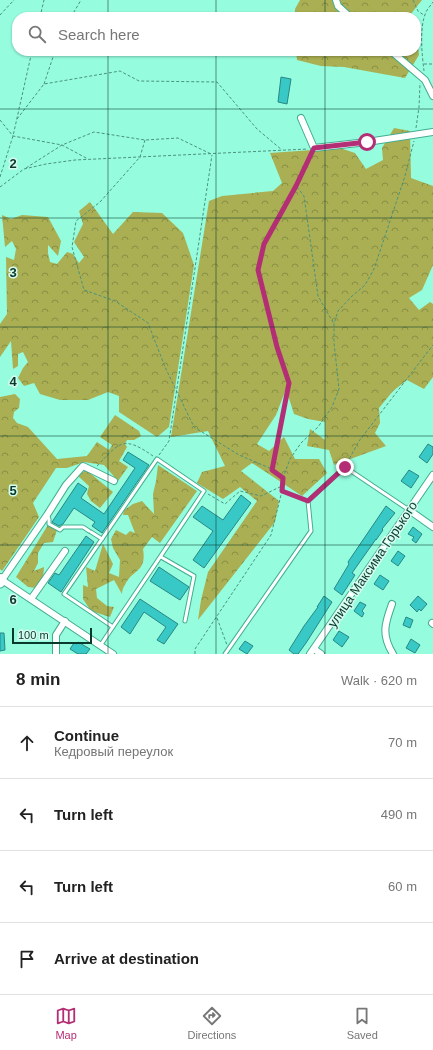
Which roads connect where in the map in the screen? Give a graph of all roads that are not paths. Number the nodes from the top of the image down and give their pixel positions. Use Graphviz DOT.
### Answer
graph roads {
  1 [pos="336,0"];
  2 [pos="345,12"];
  3 [pos="397,56"];
  4 [pos="433,96"];
  5 [pos="301,118"];
  6 [pos="433,132"];
  7 [pos="433,475"];
  8 [pos="114,481"];
  9 [pos="409,510"];
  10 [pos="47,515"];
  11 [pos="433,527"];
  12 [pos="102,539"];
  13 [pos="65,551"];
  14 [pos="161,557"];
  15 [pos="1,579"];
  16 [pos="31,599"];
  17 [pos="392,604"];
  18 [pos="65,621"];
  19 [pos="185,621"];
  20 [pos="113,627"];
  21 [pos="100,646"];
  22 [pos="312,651"];
  23 [pos="56,654"];
  24 [pos="113,654"];
  25 [pos="225,654"];
  26 [pos="321,654"];
  27 [pos="393,654"];
  1 -- 2 [label="street"];
  3 -- 4 [label="street"];
  5 -- 6 [label="street"];
  7 -- 9 [label="street, улица Максима Горького"];
  8 -- 10 [label="street"];
  9 -- 11 [label="street"];
  9 -- 22 [label="street, улица Максима Горького"];
  9 -- 25 [label="lane"];
  10 -- 12 [label="lane"];
  10 -- 15 [label="street"];
  12 -- 14 [label="lane"];
  12 -- 20 [label="lane"];
  13 -- 16 [label="street"];
  14 -- 19 [label="lane"];
  14 -- 20 [label="lane"];
  15 -- 16 [label="street"];
  16 -- 18 [label="street"];
  17 -- 27 [label="street"];
  18 -- 21 [label="street"];
  18 -- 23 [label="street"];
  20 -- 21 [label="lane"];
  21 -- 24 [label="street"];
  22 -- 26 [label="street"];
}
